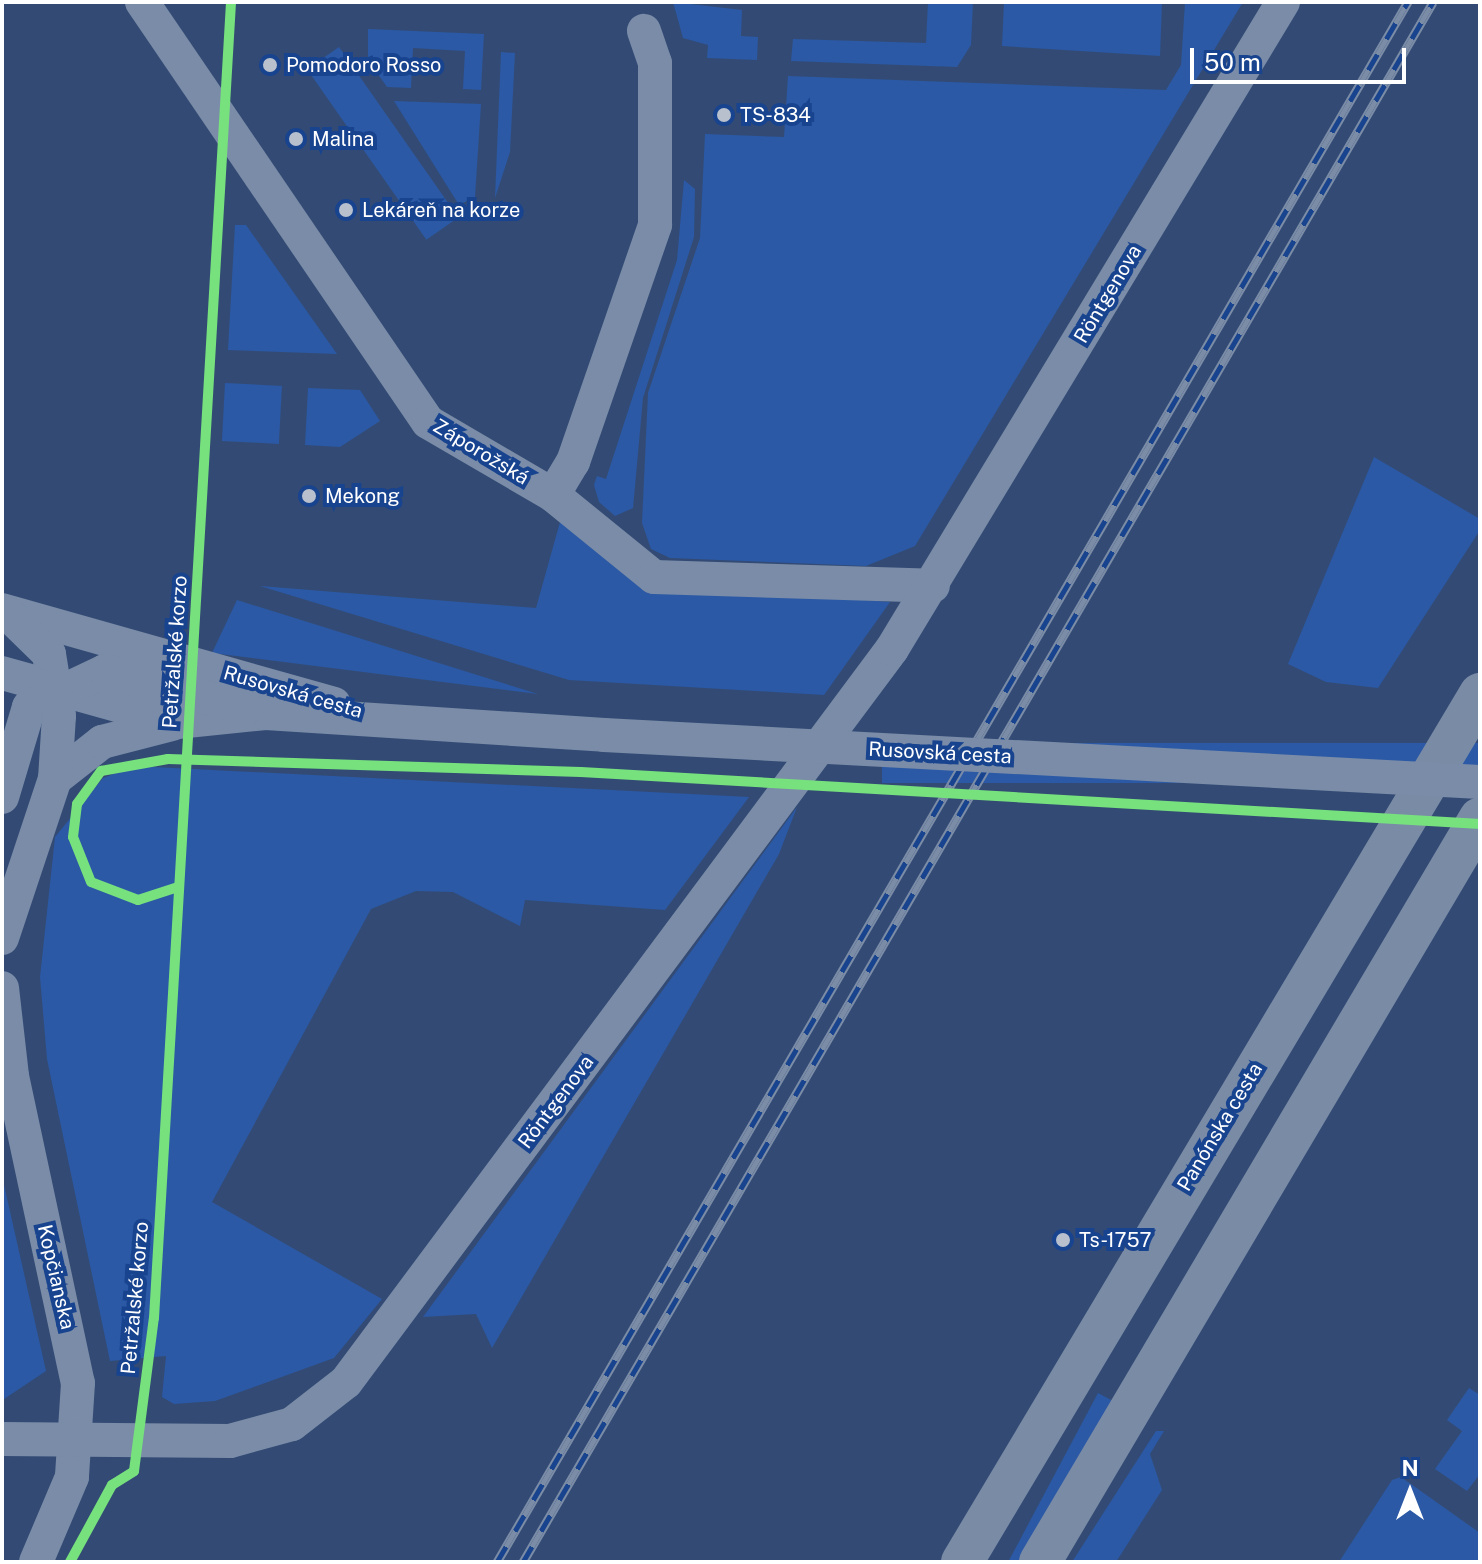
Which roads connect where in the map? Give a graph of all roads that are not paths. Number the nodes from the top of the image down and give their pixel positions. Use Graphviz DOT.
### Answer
graph roads {
  1 [pos="142,2"];
  2 [pos="1283,2"];
  3 [pos="644,31"];
  4 [pos="553,495"];
  5 [pos="933,586"];
  6 [pos="3,610"];
  7 [pos="2,673"];
  8 [pos="55,692"];
  9 [pos="1480,694"];
  10 [pos="266,713"];
  11 [pos="177,722"];
  12 [pos="400,722"];
  13 [pos="55,779"];
  14 [pos="1480,782"];
  15 [pos="2,797"];
  16 [pos="1480,818"];
  17 [pos="2,938"];
  18 [pos="2,988"];
  19 [pos="2,1439"];
  20 [pos="75,1440"];
  21 [pos="36,1562"];
  22 [pos="962,1562"];
  23 [pos="1040,1562"];
  1 -- 4 [label="street, Záporožská"];
  2 -- 5 [label="street, Röntgenova"];
  3 -- 4 [label="street, Záporožská"];
  4 -- 5 [label="street"];
  5 -- 20 [label="street, Röntgenova"];
  6 -- 8 [label="street"];
  6 -- 12 [label="street, Rusovská cesta"];
  7 -- 8 [label="street, Rusovská cesta"];
  8 -- 10 [label="street"];
  8 -- 11 [label="street, Rusovská cesta"];
  8 -- 13 [label="street"];
  8 -- 15 [label="street"];
  9 -- 22 [label="main road, Panónska cesta"];
  10 -- 11 [label="street, Rusovská cesta"];
  10 -- 12 [label="street, Rusovská cesta"];
  11 -- 13 [label="street"];
  12 -- 14 [label="street, Rusovská cesta, bridge"];
  13 -- 17 [label="street"];
  16 -- 23 [label="main road"];
  18 -- 20 [label="street, Kopčianska"];
  19 -- 20 [label="street, Röntgenova"];
  20 -- 21 [label="street, Kopčianska"];
}
